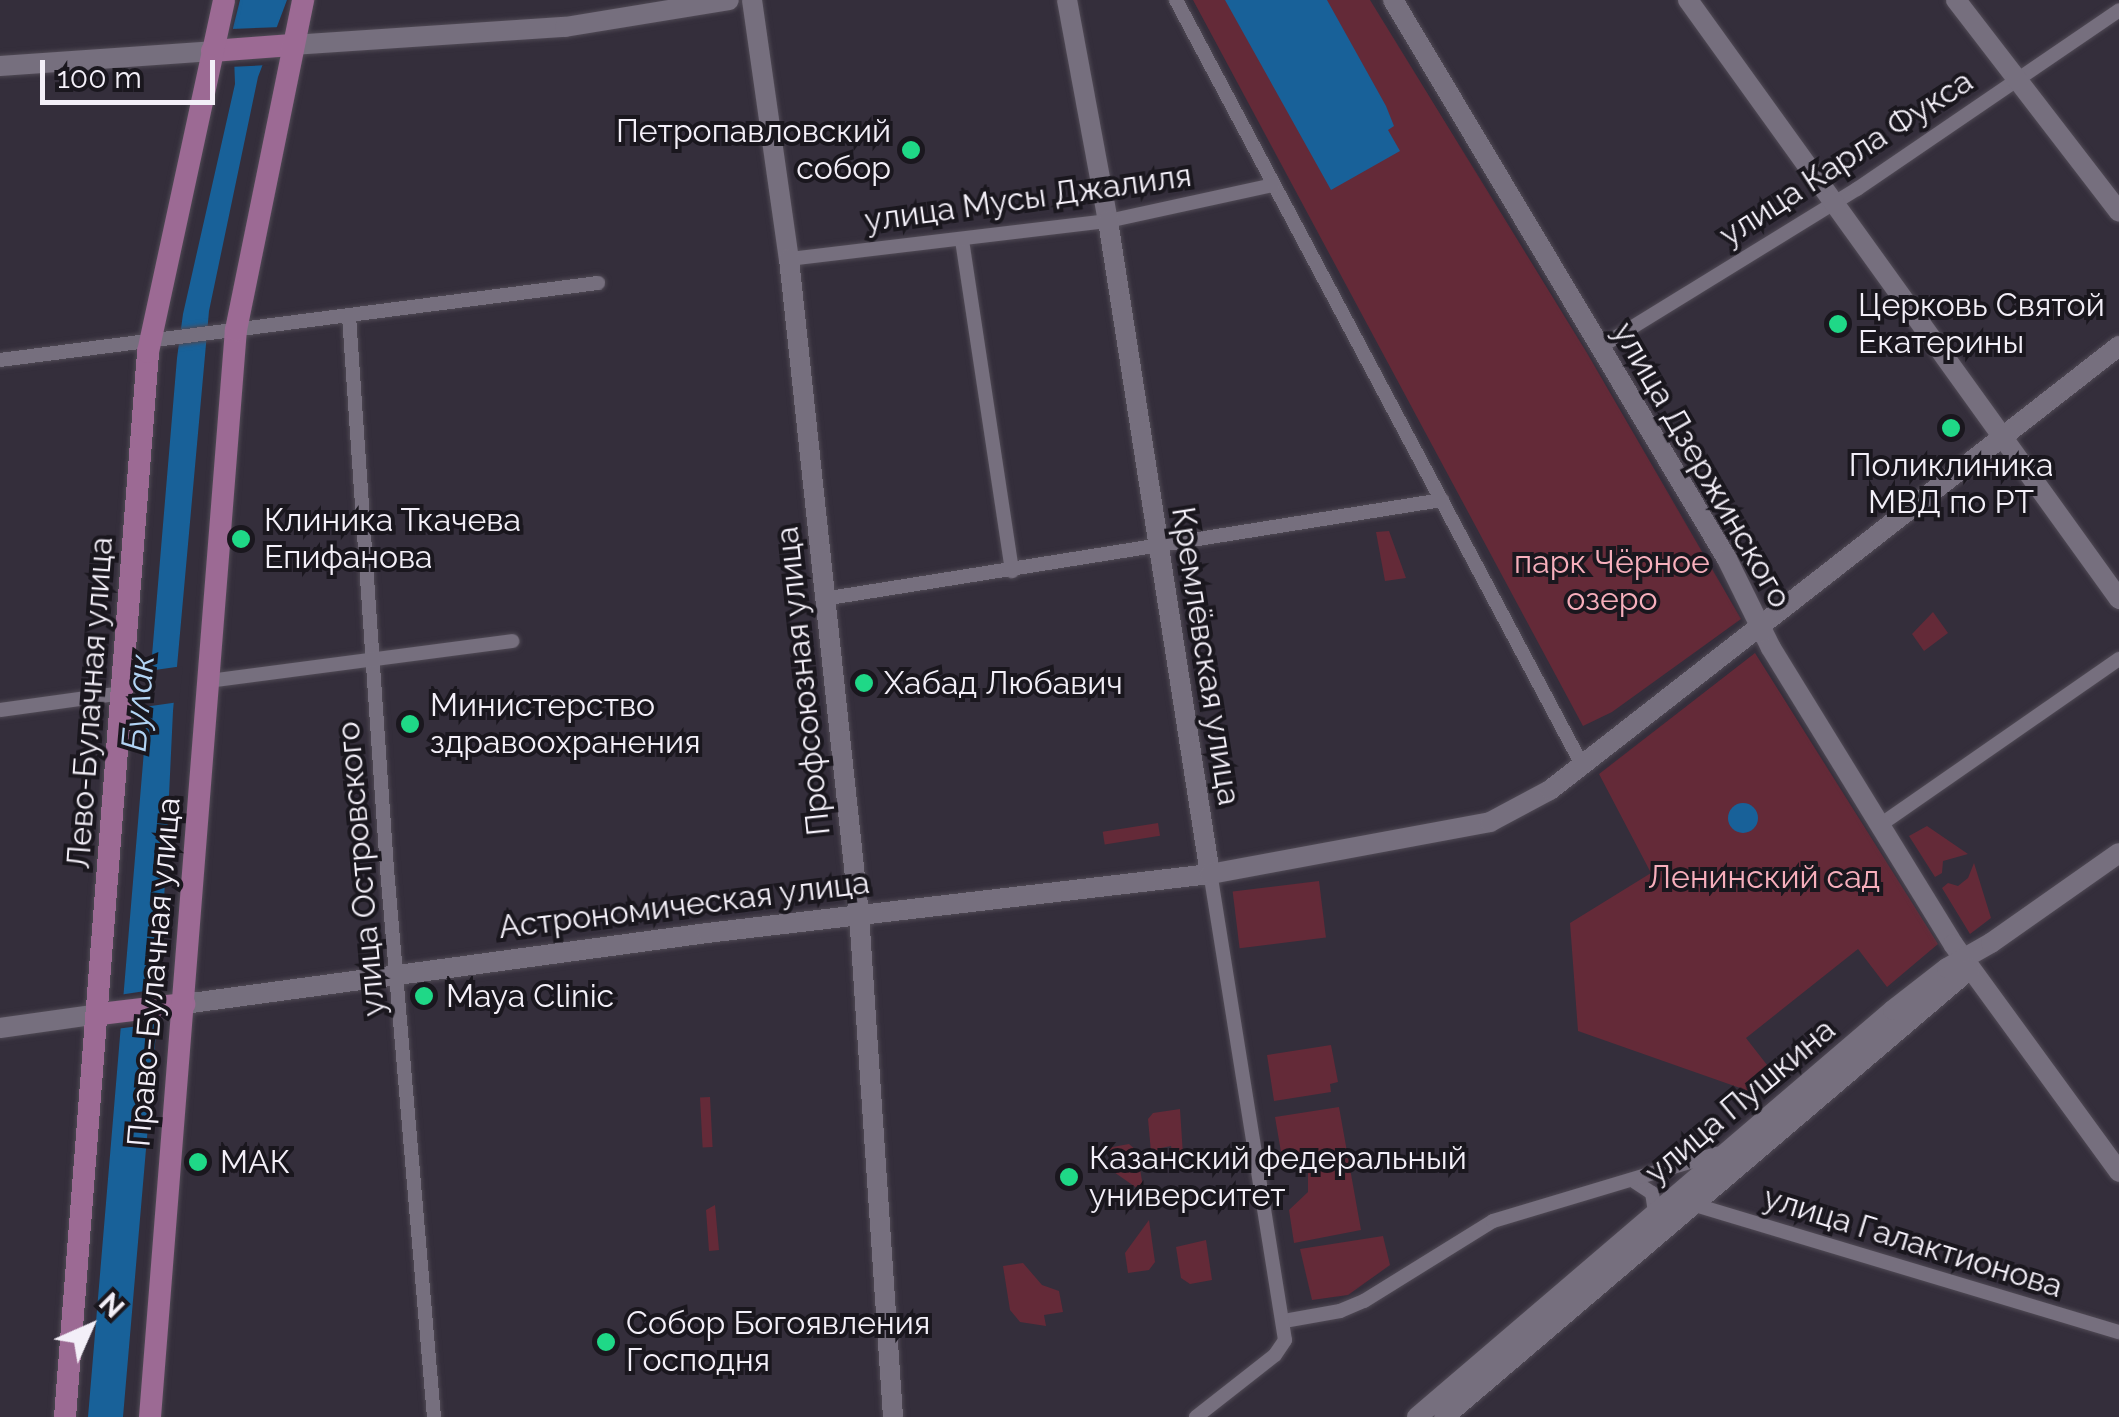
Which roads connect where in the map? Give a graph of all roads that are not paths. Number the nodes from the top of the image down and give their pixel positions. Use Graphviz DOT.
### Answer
graph roads {
  1 [pos="224,0"];
  2 [pos="303,0"];
  3 [pos="728,0"];
  4 [pos="752,0"];
  5 [pos="1068,0"];
  6 [pos="1176,0"];
  7 [pos="1393,0"];
  8 [pos="1688,0"];
  9 [pos="1700,0"];
  10 [pos="1956,0"];
  11 [pos="2119,10"];
  12 [pos="285,45"];
  13 [pos="219,50"];
  14 [pos="3,64"];
  15 [pos="2016,79"];
  16 [pos="1272,184"];
  17 [pos="1838,200"];
  18 [pos="2119,212"];
  19 [pos="1108,221"];
  20 [pos="962,240"];
  21 [pos="789,259"];
  22 [pos="598,283"];
  23 [pos="349,316"];
  24 [pos="230,331"];
  25 [pos="156,340"];
  26 [pos="2119,346"];
  27 [pos="1600,348"];
  28 [pos="0,360"];
  29 [pos="2007,434"];
  30 [pos="1442,500"];
  31 [pos="1158,548"];
  32 [pos="1012,571"];
  33 [pos="2119,580"];
  34 [pos="823,599"];
  35 [pos="2119,599"];
  36 [pos="1762,628"];
  37 [pos="512,641"];
  38 [pos="372,660"];
  39 [pos="2119,660"];
  40 [pos="210,681"];
  41 [pos="122,692"];
  42 [pos="0,710"];
  43 [pos="1582,765"];
  44 [pos="1880,825"];
  45 [pos="2119,854"];
  46 [pos="1210,874"];
  47 [pos="859,914"];
  48 [pos="1967,964"];
  49 [pos="398,976"];
  50 [pos="176,1005"];
  51 [pos="104,1014"];
  52 [pos="0,1028"];
  53 [pos="1728,1151"];
  54 [pos="2119,1172"];
  55 [pos="1636,1182"];
  56 [pos="1692,1204"];
  57 [pos="1655,1213"];
  58 [pos="1284,1321"];
  59 [pos="2119,1332"];
  60 [pos="65,1417"];
  61 [pos="150,1417"];
  62 [pos="434,1417"];
  63 [pos="893,1417"];
  64 [pos="1196,1417"];
  65 [pos="1417,1417"];
  66 [pos="1444,1417"];
  1 -- 13 [label="main road, Лево-Булачная улица"];
  2 -- 12 [label="main road, Право-Булачная улица"];
  3 -- 12 [label="street"];
  4 -- 21 [label="street, Профсоюзная улица"];
  5 -- 19 [label="street, Кремлёвская улица"];
  6 -- 16 [label="street"];
  7 -- 27 [label="street, улица Дзержинского"];
  8 -- 17 [label="street"];
  9 -- 17 [label="street"];
  10 -- 15 [label="street"];
  11 -- 15 [label="street, улица Карла Фукса"];
  12 -- 13 [label="main road"];
  12 -- 24 [label="main road, Право-Булачная улица"];
  13 -- 14 [label="street"];
  13 -- 25 [label="main road, Лево-Булачная улица"];
  15 -- 17 [label="street, улица Карла Фукса"];
  15 -- 18 [label="street"];
  16 -- 19 [label="street, улица Мусы Джалиля"];
  16 -- 30 [label="street"];
  17 -- 27 [label="street, улица Карла Фукса"];
  17 -- 29 [label="street"];
  19 -- 20 [label="street, улица Мусы Джалиля"];
  19 -- 31 [label="street, Кремлёвская улица"];
  20 -- 21 [label="street, улица Мусы Джалиля"];
  20 -- 32 [label="street"];
  21 -- 34 [label="street, Профсоюзная улица"];
  22 -- 23 [label="street"];
  23 -- 24 [label="street"];
  23 -- 38 [label="street, улица Островского"];
  24 -- 25 [label="street"];
  24 -- 40 [label="main road, Право-Булачная улица"];
  25 -- 28 [label="street"];
  25 -- 41 [label="main road, Лево-Булачная улица"];
  26 -- 29 [label="street, Астрономическая улица"];
  27 -- 36 [label="street, улица Дзержинского"];
  29 -- 33 [label="street"];
  29 -- 35 [label="street"];
  29 -- 36 [label="street, Астрономическая улица"];
  30 -- 31 [label="street"];
  30 -- 43 [label="street"];
  31 -- 32 [label="street"];
  31 -- 46 [label="street, Кремлёвская улица"];
  32 -- 34 [label="street"];
  34 -- 47 [label="street, Профсоюзная улица"];
  36 -- 43 [label="street, Астрономическая улица"];
  36 -- 44 [label="street, улица Дзержинского"];
  37 -- 38 [label="street"];
  38 -- 40 [label="street"];
  38 -- 49 [label="street, улица Островского"];
  39 -- 44 [label="street"];
  40 -- 50 [label="main road, Право-Булачная улица"];
  41 -- 42 [label="street"];
  41 -- 51 [label="main road, Лево-Булачная улица"];
  43 -- 46 [label="street, Астрономическая улица"];
  44 -- 48 [label="street, улица Дзержинского"];
  45 -- 48 [label="street, улица Пушкина"];
  46 -- 47 [label="street, Астрономическая улица"];
  46 -- 58 [label="street, Кремлёвская улица"];
  47 -- 49 [label="street, Астрономическая улица"];
  47 -- 63 [label="street, Профсоюзная улица"];
  48 -- 53 [label="street, улица Пушкина"];
  48 -- 54 [label="street, улица Дзержинского"];
  48 -- 56 [label="street, улица Пушкина"];
  49 -- 50 [label="street, Астрономическая улица"];
  49 -- 62 [label="street, улица Островского"];
  50 -- 51 [label="main road"];
  50 -- 61 [label="main road, Право-Булачная улица"];
  51 -- 52 [label="street"];
  51 -- 60 [label="main road, Лево-Булачная улица"];
  53 -- 55 [label="street"];
  53 -- 57 [label="street, улица Пушкина"];
  55 -- 57 [label="street"];
  55 -- 58 [label="street"];
  56 -- 59 [label="street, улица Галактионова"];
  56 -- 66 [label="street, улица Пушкина"];
  57 -- 65 [label="street, улица Пушкина"];
  58 -- 64 [label="street"];
}
